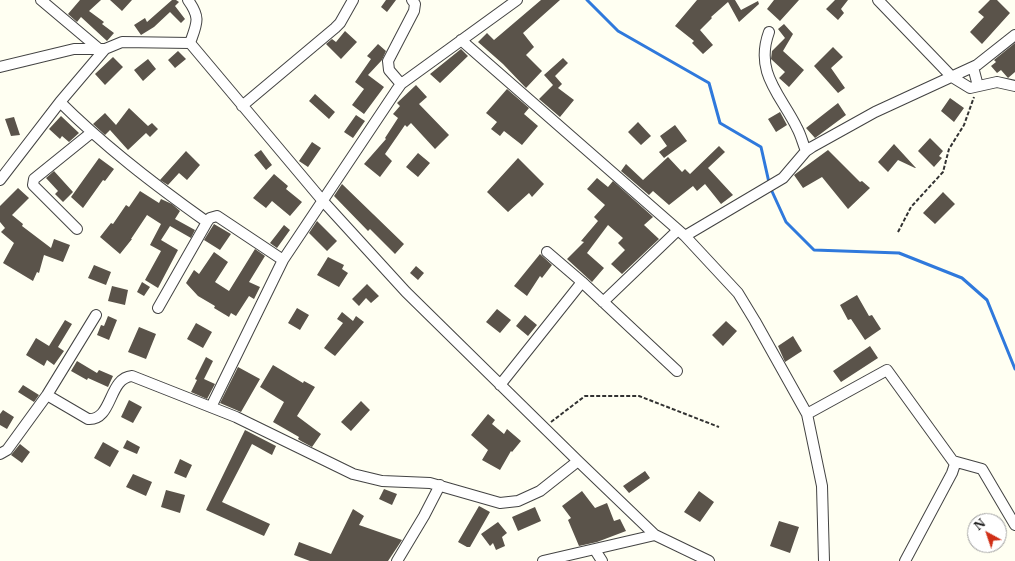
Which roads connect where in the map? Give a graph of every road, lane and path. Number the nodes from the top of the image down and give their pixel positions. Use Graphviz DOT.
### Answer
graph roads {
  1 [pos="41,0"];
  2 [pos="188,0"];
  3 [pos="353,0"];
  4 [pos="412,0"];
  5 [pos="517,0"];
  6 [pos="878,0"];
  7 [pos="769,32"];
  8 [pos="1015,35"];
  9 [pos="461,40"];
  10 [pos="190,43"];
  11 [pos="102,49"];
  12 [pos="0,67"];
  13 [pos="973,67"];
  14 [pos="952,77"];
  15 [pos="401,84"];
  16 [pos="978,86"];
  17 [pos="1015,86"];
  18 [pos="60,102"];
  19 [pos="242,106"];
  20 [pos="91,133"];
  21 [pos="806,151"];
  22 [pos="2,175"];
  23 [pos="322,200"];
  24 [pos="207,222"];
  25 [pos="77,229"];
  26 [pos="898,232"];
  27 [pos="682,233"];
  28 [pos="547,252"];
  29 [pos="283,260"];
  30 [pos="582,282"];
  31 [pos="603,302"];
  32 [pos="158,308"];
  33 [pos="96,315"];
  34 [pos="677,371"];
  35 [pos="500,385"];
  36 [pos="47,395"];
  37 [pos="211,407"];
  38 [pos="807,414"];
  39 [pos="719,427"];
  40 [pos="544,428"];
  41 [pos="0,454"];
  42 [pos="578,461"];
  43 [pos="953,461"];
  44 [pos="440,485"];
  45 [pos="1015,525"];
  46 [pos="655,534"];
  47 [pos="595,550"];
  48 [pos="397,561"];
  49 [pos="543,561"];
  50 [pos="602,561"];
  51 [pos="709,561"];
  52 [pos="824,561"];
  53 [pos="905,561"];
  1 -- 11 [label="street"];
  2 -- 10 [label="street"];
  3 -- 19 [label="street"];
  4 -- 15 [label="street"];
  5 -- 9 [label="street"];
  6 -- 14 [label="street"];
  7 -- 21 [label="street"];
  8 -- 13 [label="street"];
  9 -- 15 [label="street"];
  9 -- 27 [label="street"];
  10 -- 11 [label="street"];
  10 -- 19 [label="street"];
  11 -- 12 [label="street"];
  11 -- 18 [label="street"];
  13 -- 14 [label="street"];
  13 -- 16 [label="street"];
  14 -- 16 [label="street"];
  14 -- 21 [label="street"];
  15 -- 23 [label="street"];
  16 -- 17 [label="street"];
  16 -- 26 [label="path"];
  18 -- 20 [label="street"];
  18 -- 22 [label="street"];
  19 -- 23 [label="street"];
  20 -- 24 [label="street"];
  20 -- 25 [label="street"];
  21 -- 27 [label="street"];
  23 -- 29 [label="street"];
  23 -- 35 [label="street"];
  24 -- 29 [label="street"];
  24 -- 32 [label="street"];
  27 -- 31 [label="street"];
  27 -- 38 [label="street"];
  28 -- 30 [label="street"];
  29 -- 37 [label="street"];
  30 -- 31 [label="street"];
  30 -- 35 [label="street"];
  31 -- 34 [label="street"];
  33 -- 36 [label="street"];
  35 -- 40 [label="street"];
  36 -- 37 [label="street"];
  36 -- 41 [label="street"];
  37 -- 44 [label="street"];
  38 -- 43 [label="street"];
  38 -- 52 [label="street"];
  39 -- 40 [label="path"];
  40 -- 42 [label="street"];
  42 -- 44 [label="street"];
  42 -- 46 [label="street"];
  43 -- 45 [label="street"];
  43 -- 53 [label="street"];
  44 -- 48 [label="street"];
  46 -- 47 [label="street"];
  46 -- 51 [label="street"];
  47 -- 49 [label="street"];
  47 -- 50 [label="street"];
}
